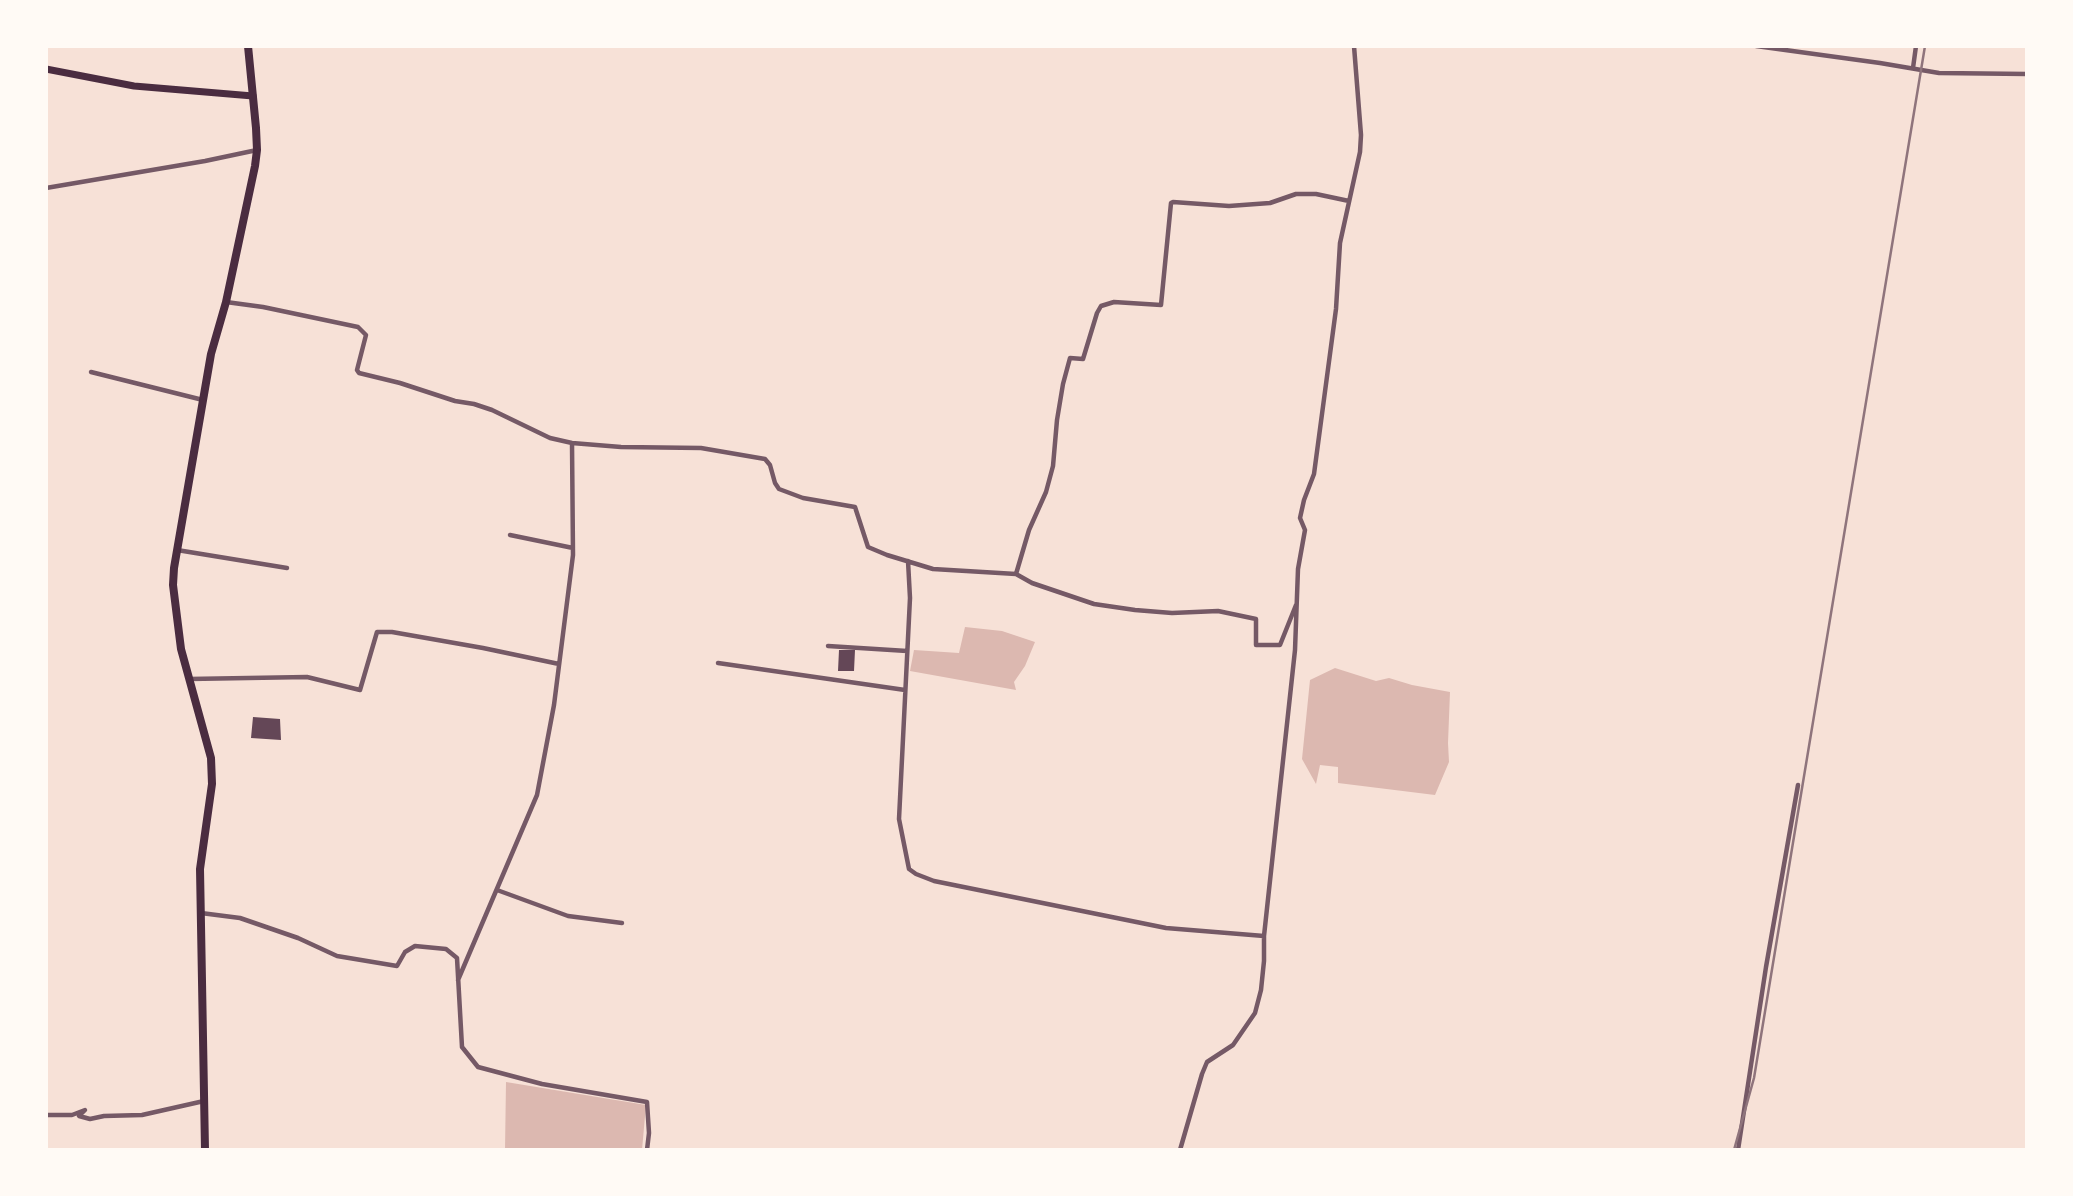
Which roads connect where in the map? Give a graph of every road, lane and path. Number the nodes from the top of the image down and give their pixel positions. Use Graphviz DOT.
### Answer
graph roads {
  1 [pos="248,46"];
  2 [pos="1354,46"];
  3 [pos="1756,46"];
  4 [pos="1916,46"];
  5 [pos="1913,68"];
  6 [pos="46,69"];
  7 [pos="2027,74"];
  8 [pos="253,96"];
  9 [pos="257,150"];
  10 [pos="46,188"];
  11 [pos="1349,202"];
  12 [pos="226,302"];
  13 [pos="91,372"];
  14 [pos="203,400"];
  15 [pos="572,443"];
  16 [pos="510,535"];
  17 [pos="572,548"];
  18 [pos="177,550"];
  19 [pos="908,561"];
  20 [pos="286,568"];
  21 [pos="1016,574"];
  22 [pos="1296,605"];
  23 [pos="828,646"];
  24 [pos="907,651"];
  25 [pos="718,663"];
  26 [pos="559,664"];
  27 [pos="189,679"];
  28 [pos="905,690"];
  29 [pos="1798,785"];
  30 [pos="497,890"];
  31 [pos="201,913"];
  32 [pos="622,923"];
  33 [pos="1264,936"];
  34 [pos="458,981"];
  35 [pos="204,1101"];
  36 [pos="46,1115"];
  37 [pos="205,1150"];
  38 [pos="647,1150"];
  39 [pos="1180,1150"];
  40 [pos="1738,1150"];
  1 -- 8 [label="highway"];
  2 -- 11 [label="street"];
  3 -- 5 [label="street"];
  4 -- 5 [label="street"];
  5 -- 7 [label="street"];
  6 -- 8 [label="main road"];
  8 -- 9 [label="highway"];
  9 -- 10 [label="street"];
  9 -- 12 [label="highway"];
  11 -- 21 [label="street"];
  11 -- 22 [label="street"];
  12 -- 14 [label="highway"];
  12 -- 15 [label="street"];
  13 -- 14 [label="street"];
  14 -- 18 [label="highway"];
  15 -- 17 [label="street"];
  15 -- 19 [label="street"];
  16 -- 17 [label="street"];
  17 -- 26 [label="street"];
  18 -- 20 [label="street"];
  18 -- 27 [label="highway"];
  19 -- 21 [label="street"];
  19 -- 24 [label="street"];
  21 -- 22 [label="street"];
  22 -- 33 [label="street"];
  23 -- 24 [label="street"];
  24 -- 28 [label="street"];
  25 -- 28 [label="street"];
  26 -- 27 [label="street"];
  26 -- 30 [label="street"];
  27 -- 31 [label="highway"];
  28 -- 33 [label="street"];
  29 -- 40 [label="street"];
  30 -- 32 [label="street"];
  30 -- 34 [label="street"];
  31 -- 34 [label="street"];
  31 -- 35 [label="highway"];
  33 -- 39 [label="street"];
  34 -- 38 [label="street"];
  35 -- 36 [label="street"];
  35 -- 37 [label="highway"];
}
